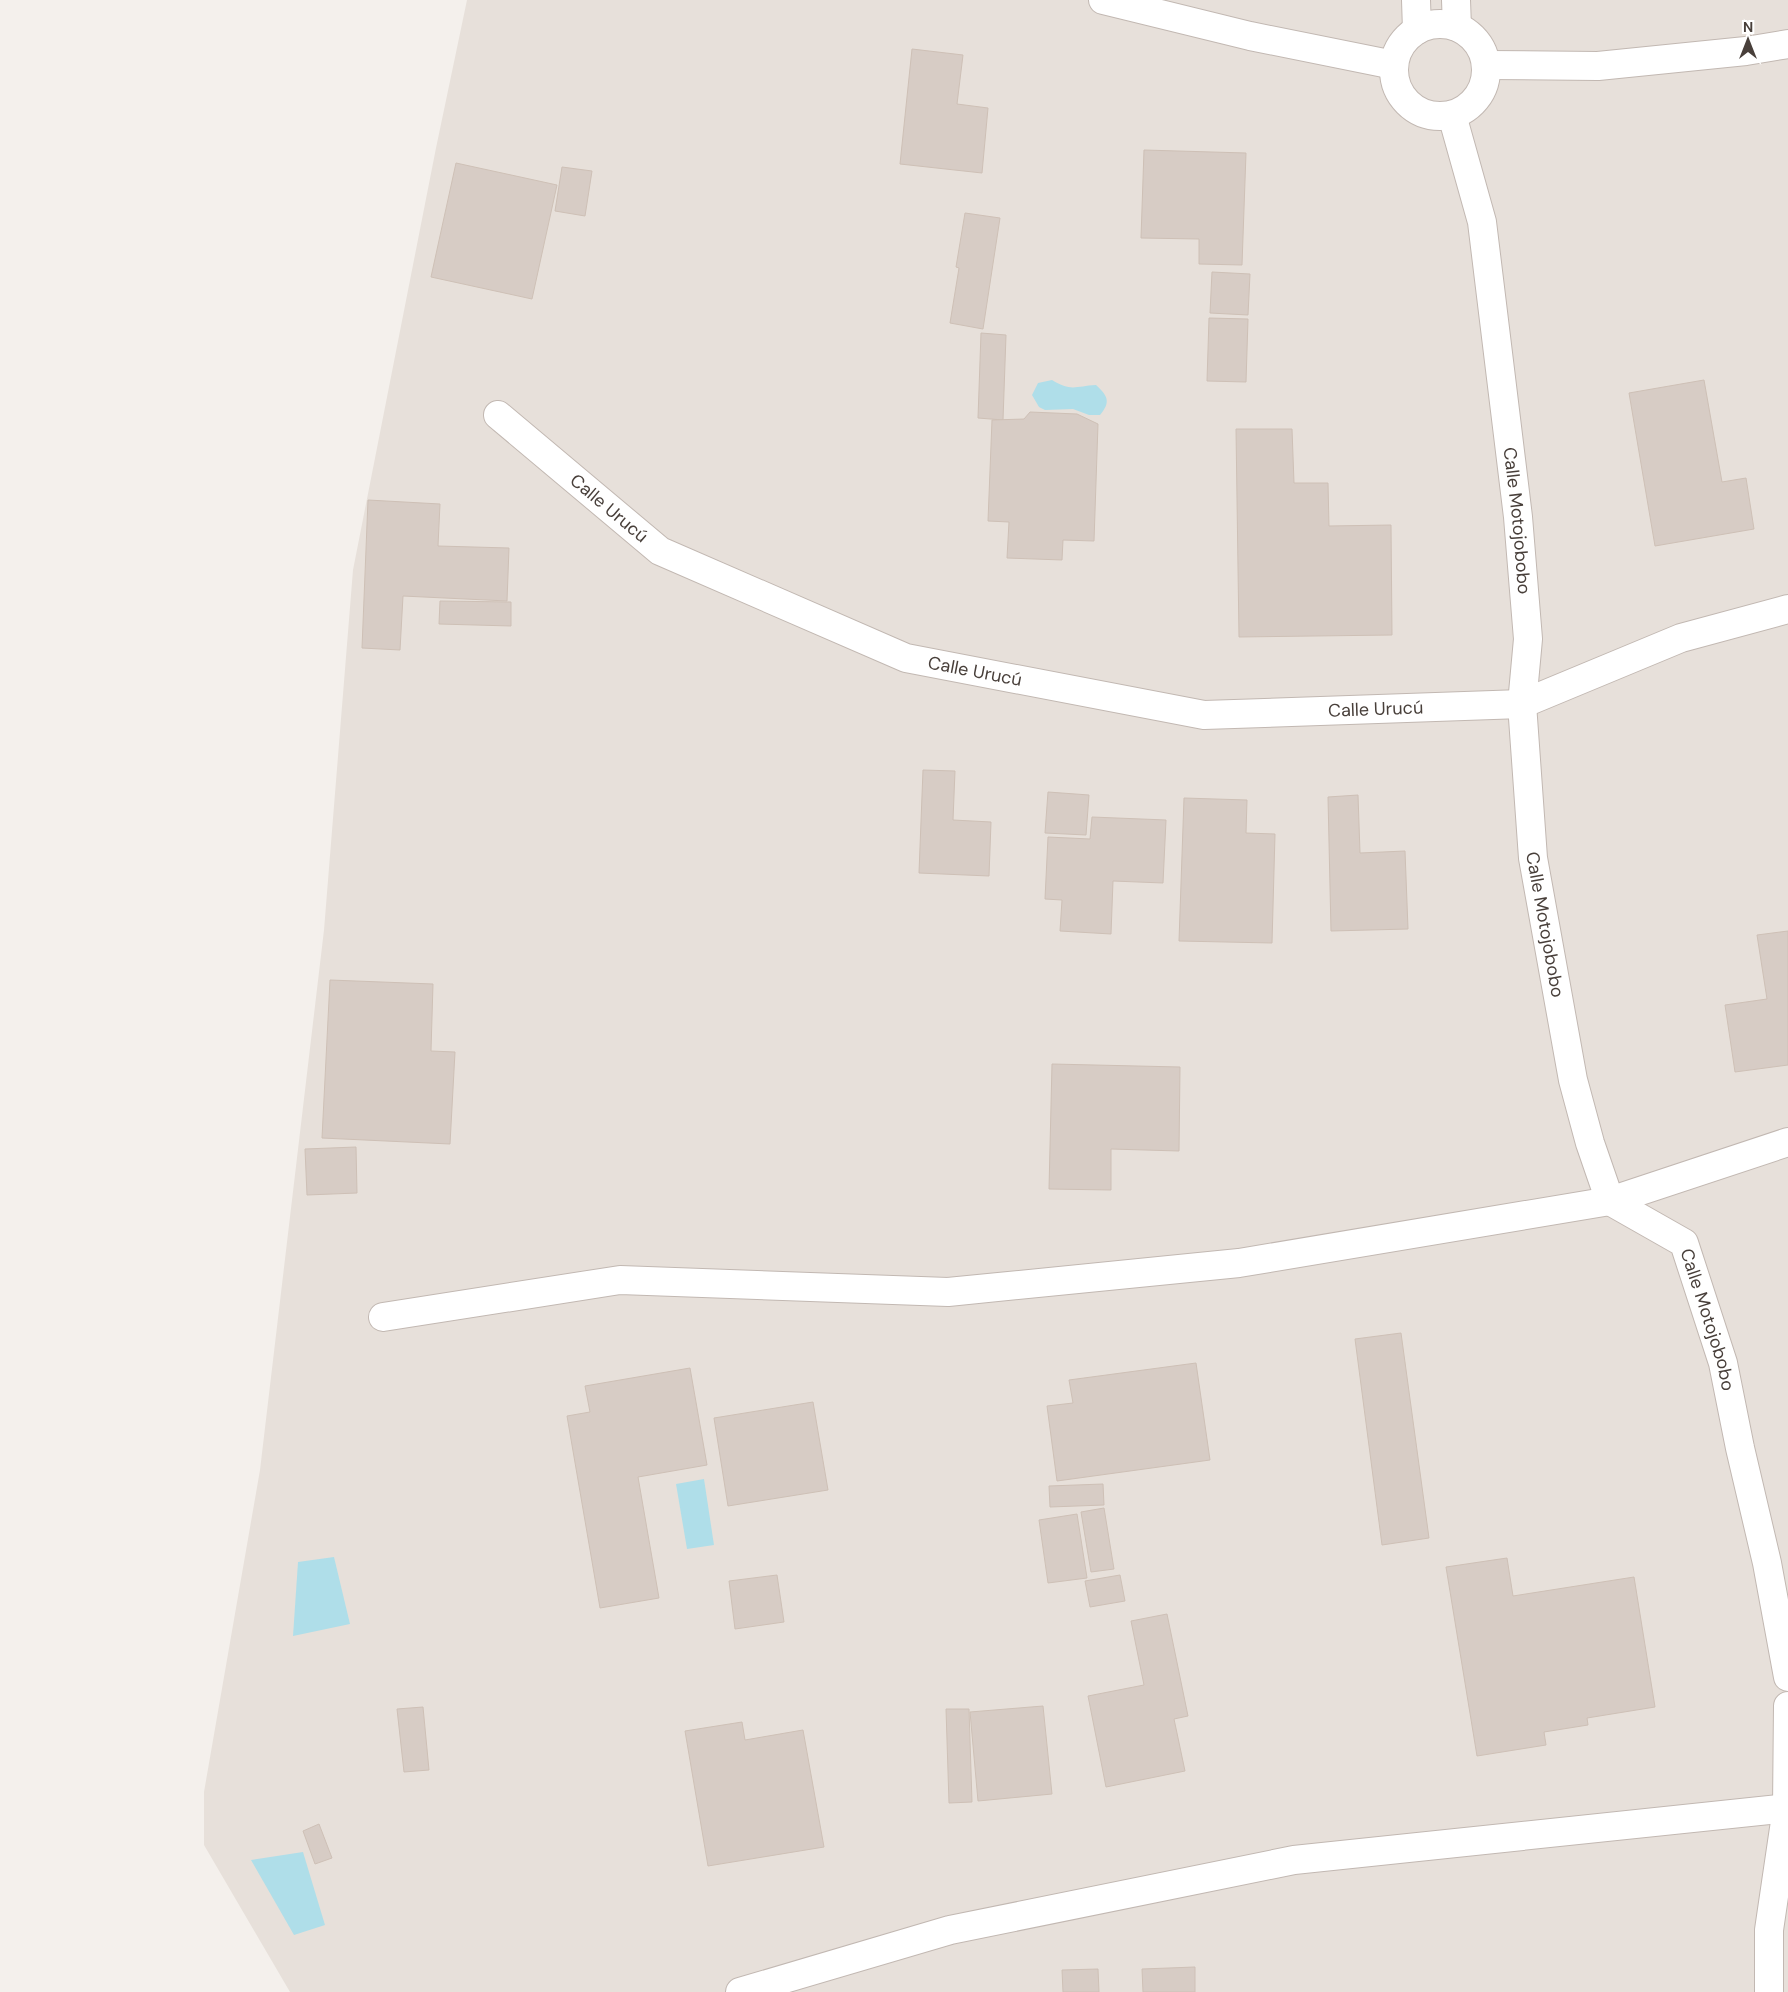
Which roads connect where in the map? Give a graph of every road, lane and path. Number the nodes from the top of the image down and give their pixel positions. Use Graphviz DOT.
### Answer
graph roads {
  1 [pos="1102,0"];
  2 [pos="1416,0"];
  3 [pos="1456,0"];
  4 [pos="1457,27"];
  5 [pos="1417,30"];
  6 [pos="1788,44"];
  7 [pos="1394,65"];
  8 [pos="1486,65"];
  9 [pos="1452,115"];
  10 [pos="498,415"];
  11 [pos="1788,609"];
  12 [pos="1522,704"];
  13 [pos="1788,1142"];
  14 [pos="1610,1201"];
  15 [pos="383,1317"];
  16 [pos="1788,1677"];
  17 [pos="1788,1706"];
  18 [pos="1787,1808"];
  19 [pos="740,1992"];
  20 [pos="1769,1992"];
  1 -- 7 [label="street"];
  2 -- 5 [label="street"];
  3 -- 4 [label="street"];
  4 -- 5 [label="street"];
  4 -- 8 [label="street"];
  5 -- 7 [label="street"];
  6 -- 8 [label="street"];
  7 -- 9 [label="street"];
  8 -- 9 [label="street"];
  9 -- 12 [label="street, Calle Motojobobo"];
  10 -- 12 [label="street, Calle Urucú"];
  11 -- 12 [label="street"];
  12 -- 14 [label="street, Calle Motojobobo"];
  13 -- 14 [label="street"];
  14 -- 15 [label="street"];
  14 -- 16 [label="street, Calle Motojobobo"];
  17 -- 18 [label="street"];
  18 -- 19 [label="street"];
  18 -- 20 [label="street"];
}
